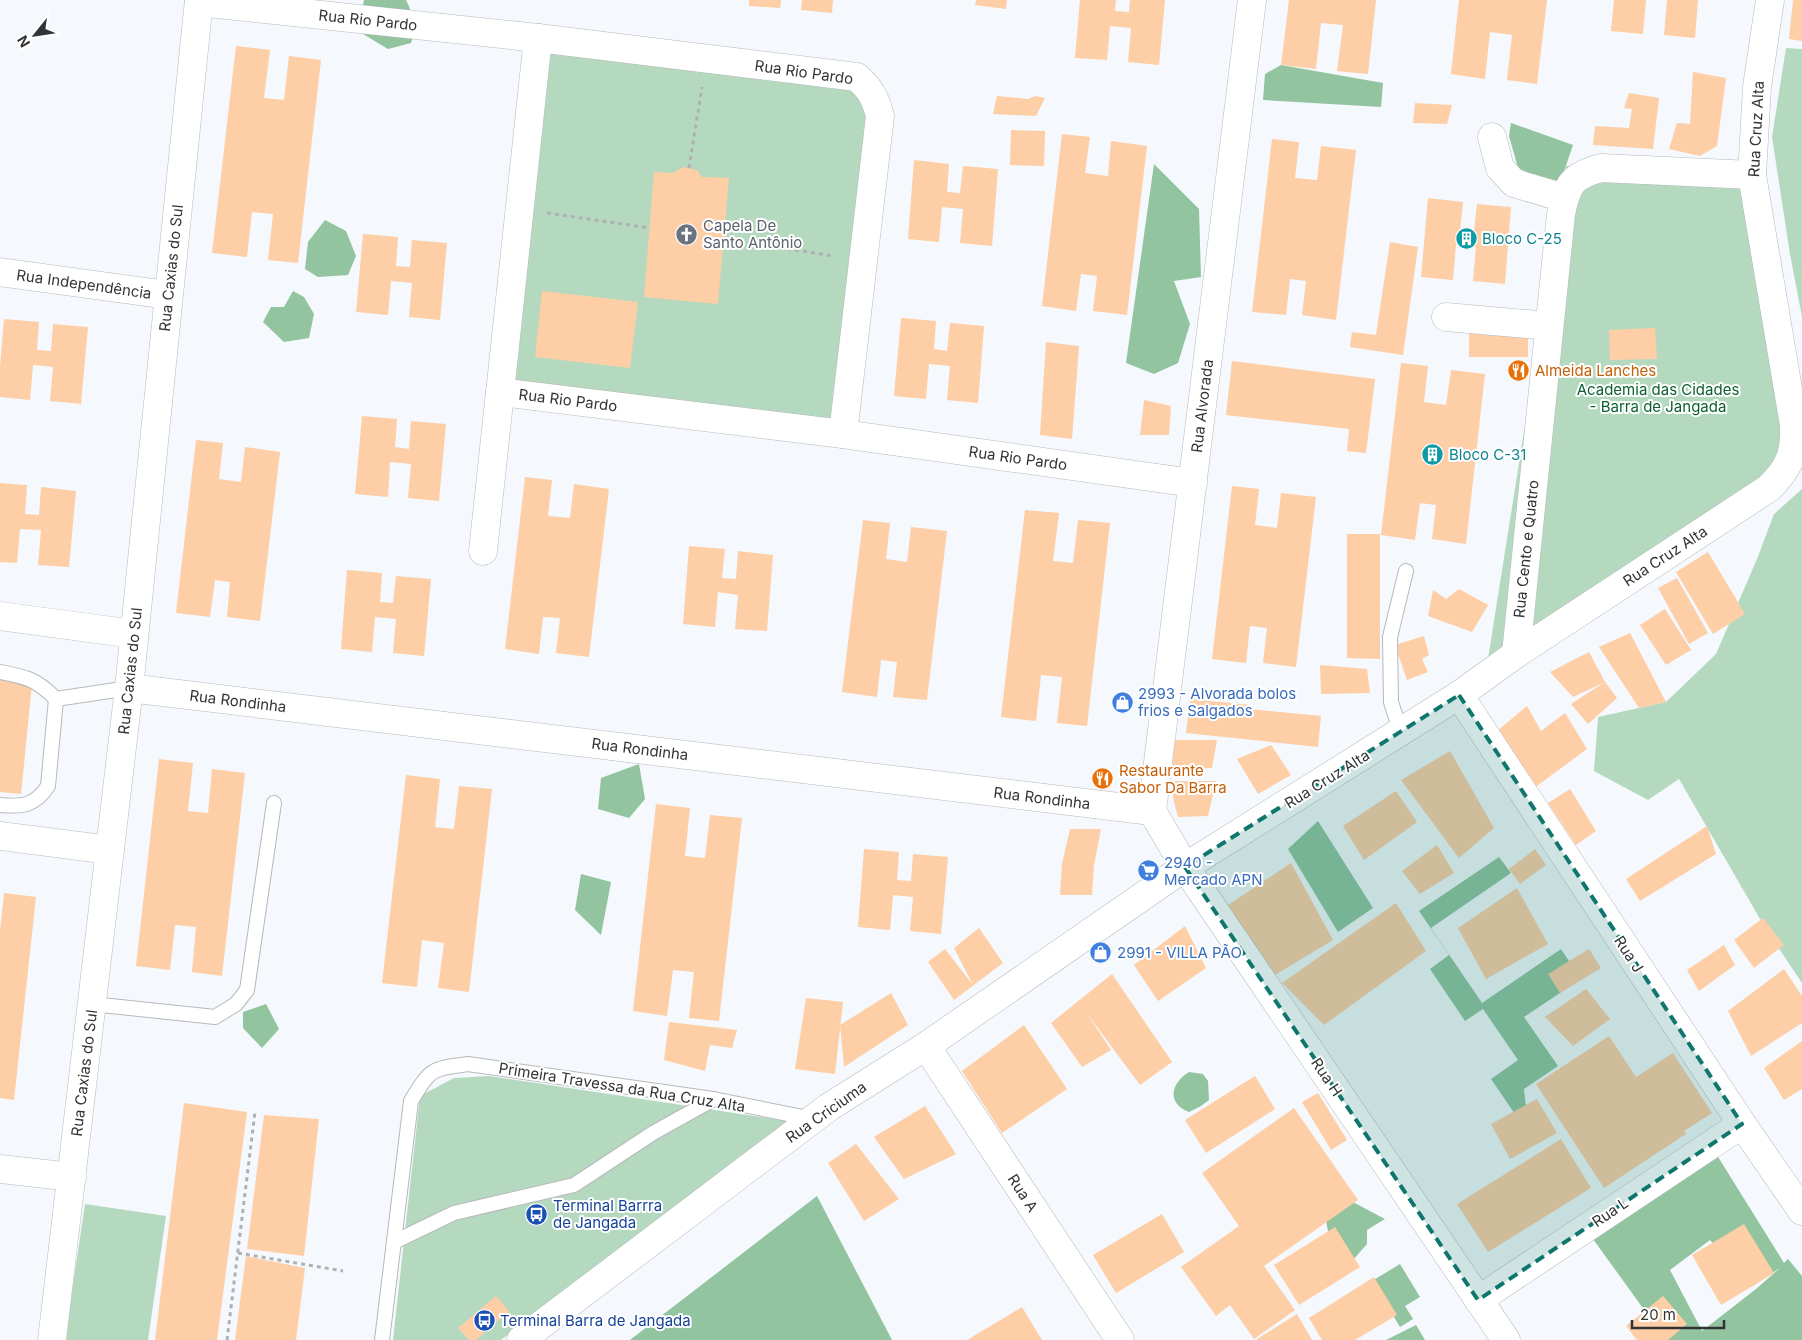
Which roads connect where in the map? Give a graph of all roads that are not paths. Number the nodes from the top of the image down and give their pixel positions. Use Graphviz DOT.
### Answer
graph roads {
  1 [pos="1252,0"];
  2 [pos="1770,0"];
  3 [pos="199,1"];
  4 [pos="538,38"];
  5 [pos="1492,138"];
  6 [pos="1752,175"];
  7 [pos="1564,198"];
  8 [pos="0,272"];
  9 [pos="168,295"];
  10 [pos="1446,317"];
  11 [pos="1550,326"];
  12 [pos="500,392"];
  13 [pos="843,434"];
  14 [pos="1192,483"];
  15 [pos="484,551"];
  16 [pos="1406,571"];
  17 [pos="0,616"];
  18 [pos="134,634"];
  19 [pos="1516,654"];
  20 [pos="0,672"];
  21 [pos="129,688"];
  22 [pos="1459,695"];
  23 [pos="56,699"];
  24 [pos="1400,733"];
  25 [pos="274,803"];
  26 [pos="0,805"];
  27 [pos="1152,811"];
  28 [pos="0,836"];
  29 [pos="110,850"];
  30 [pos="1185,867"];
  31 [pos="1141,897"];
  32 [pos="92,1004"];
  33 [pos="926,1046"];
  34 [pos="714,1099"];
  35 [pos="813,1119"];
  36 [pos="1742,1124"];
  37 [pos="0,1169"];
  38 [pos="72,1177"];
  39 [pos="1802,1211"];
  40 [pos="394,1242"];
  41 [pos="1478,1300"];
  42 [pos="52,1340"];
  43 [pos="382,1340"];
  44 [pos="521,1340"];
  45 [pos="1120,1340"];
  46 [pos="1506,1340"];
  1 -- 14 [label="street, Rua Alvorada"];
  2 -- 6 [label="street, Rua Cruz Alta"];
  3 -- 4 [label="street, Rua Rio Pardo"];
  3 -- 9 [label="street, Rua Caxias do Sul"];
  4 -- 12 [label="street, Rua Rio Pardo"];
  4 -- 13 [label="street, Rua Rio Pardo"];
  5 -- 7 [label="street"];
  6 -- 7 [label="street, Rua Cento e Quatro"];
  6 -- 19 [label="street, Rua Cruz Alta"];
  7 -- 11 [label="street, Rua Cento e Quatro"];
  8 -- 9 [label="street, Rua Independência"];
  9 -- 18 [label="street, Rua Caxias do Sul"];
  10 -- 11 [label="street"];
  11 -- 19 [label="street, Rua Cento e Quatro"];
  12 -- 13 [label="street, Rua Rio Pardo"];
  12 -- 15 [label="street, Rua Rio Pardo"];
  13 -- 14 [label="street, Rua Rio Pardo"];
  14 -- 27 [label="street, Rua Alvorada"];
  16 -- 24 [label="lane"];
  17 -- 18 [label="street"];
  18 -- 21 [label="street, Rua Caxias do Sul"];
  19 -- 22 [label="street, Rua Cruz Alta"];
  20 -- 23 [label="lane"];
  21 -- 23 [label="lane"];
  21 -- 27 [label="street, Rua Rondinha"];
  21 -- 29 [label="street, Rua Caxias do Sul"];
  22 -- 24 [label="street, Rua Cruz Alta"];
  22 -- 36 [label="street, Rua J"];
  23 -- 26 [label="lane"];
  24 -- 30 [label="street, Rua Cruz Alta"];
  25 -- 32 [label="lane"];
  27 -- 30 [label="street, Rua H"];
  28 -- 29 [label="street"];
  29 -- 32 [label="street, Rua Caxias do Sul"];
  30 -- 31 [label="street, Rua Cruz Alta"];
  30 -- 41 [label="street, Rua H"];
  31 -- 33 [label="street, Rua Criciuma"];
  32 -- 38 [label="street, Rua Caxias do Sul"];
  33 -- 35 [label="street, Rua Criciuma"];
  33 -- 45 [label="street, Rua A"];
  34 -- 35 [label="lane, Primeira Travessa da Rua Cruz Alta"];
  34 -- 40 [label="lane"];
  34 -- 40 [label="lane, Primeira Travessa da Rua Cruz Alta"];
  35 -- 44 [label="street, Rua Criciuma"];
  36 -- 39 [label="street, Rua J"];
  36 -- 41 [label="street, Rua L"];
  37 -- 38 [label="street"];
  38 -- 42 [label="street, Rua Caxias do Sul"];
  40 -- 43 [label="lane"];
  41 -- 46 [label="street, Rua H"];
}
